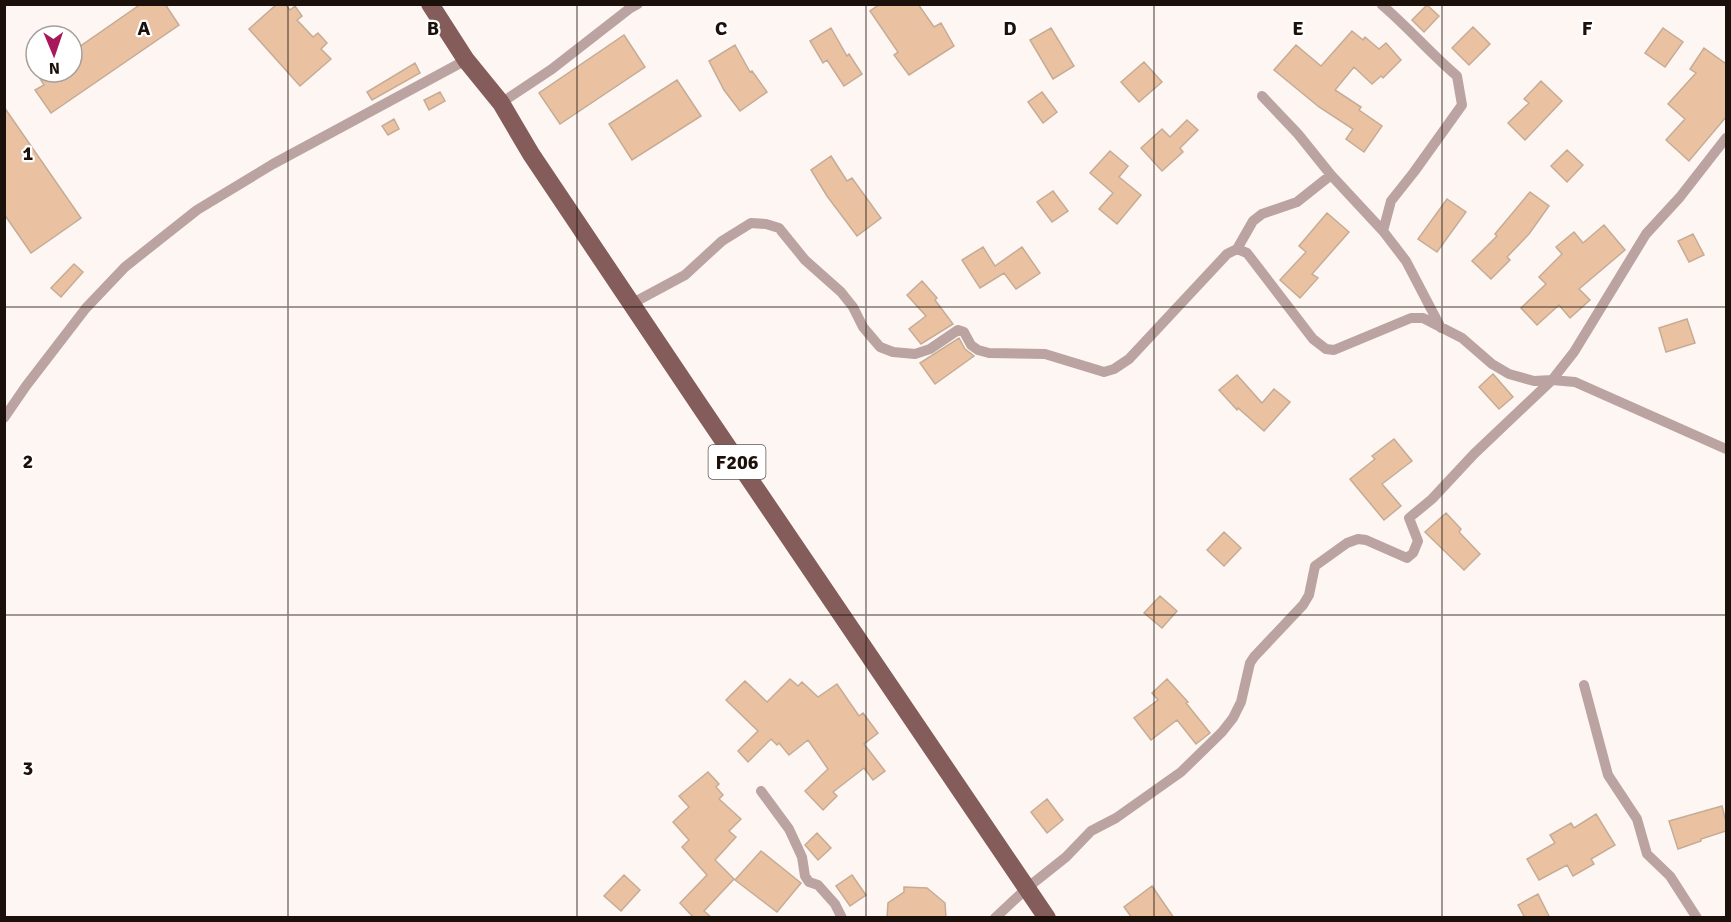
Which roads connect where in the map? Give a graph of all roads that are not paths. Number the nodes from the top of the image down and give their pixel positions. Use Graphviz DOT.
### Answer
graph roads {
  1 [pos="430,4"];
  2 [pos="638,4"];
  3 [pos="1382,5"];
  4 [pos="466,60"];
  5 [pos="1262,96"];
  6 [pos="501,104"];
  7 [pos="1726,138"];
  8 [pos="1331,175"];
  9 [pos="1383,231"];
  10 [pos="1237,249"];
  11 [pos="631,304"];
  12 [pos="1442,328"];
  13 [pos="1552,380"];
  14 [pos="4,418"];
  15 [pos="1726,449"];
  16 [pos="1584,685"];
  17 [pos="761,791"];
  18 [pos="1027,888"];
  19 [pos="842,918"];
  20 [pos="995,918"];
  21 [pos="1047,918"];
  22 [pos="1697,918"];
  1 -- 4 [label="main road, F206"];
  2 -- 6 [label="street"];
  3 -- 9 [label="street"];
  4 -- 6 [label="main road, F206"];
  4 -- 14 [label="street"];
  5 -- 8 [label="street"];
  6 -- 11 [label="main road, F206"];
  7 -- 13 [label="street"];
  8 -- 9 [label="street"];
  8 -- 10 [label="street"];
  9 -- 12 [label="street"];
  10 -- 11 [label="street"];
  10 -- 12 [label="street"];
  11 -- 18 [label="main road, F206"];
  12 -- 13 [label="street"];
  13 -- 15 [label="street"];
  13 -- 18 [label="street"];
  16 -- 22 [label="street"];
  17 -- 19 [label="street"];
  18 -- 20 [label="street"];
  18 -- 21 [label="main road, F206"];
}
